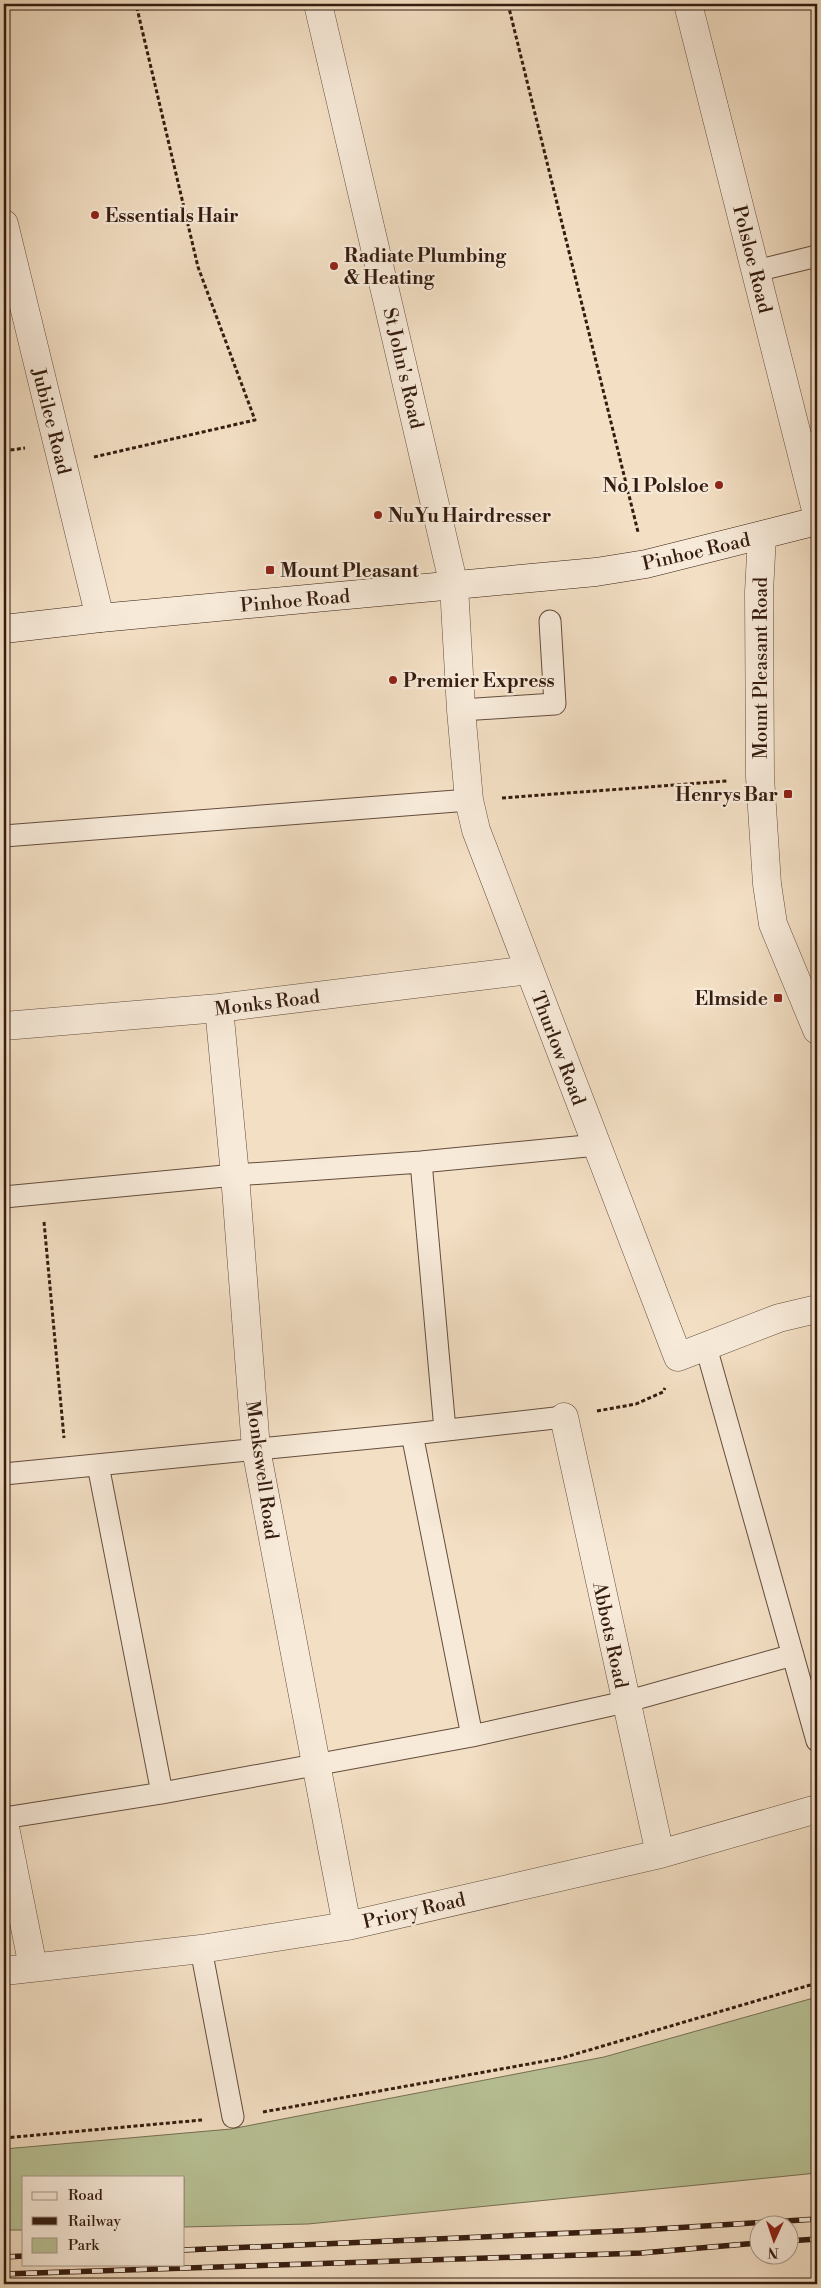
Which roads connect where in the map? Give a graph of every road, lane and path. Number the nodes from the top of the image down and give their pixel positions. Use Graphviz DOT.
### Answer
graph roads {
  1 [pos="136,4"];
  2 [pos="318,4"];
  3 [pos="508,4"];
  4 [pos="688,4"];
  5 [pos="4,224"];
  6 [pos="817,256"];
  7 [pos="756,271"];
  8 [pos="10,274"];
  9 [pos="62,464"];
  10 [pos="817,514"];
  11 [pos="817,521"];
  12 [pos="762,536"];
  13 [pos="646,564"];
  14 [pos="454,586"];
  15 [pos="100,618"];
  16 [pos="550,621"];
  17 [pos="4,629"];
  18 [pos="461,710"];
  19 [pos="760,777"];
  20 [pos="469,800"];
  21 [pos="4,836"];
  22 [pos="529,970"];
  23 [pos="808,984"];
  24 [pos="219,1008"];
  25 [pos="4,1026"];
  26 [pos="817,1030"];
  27 [pos="597,1145"];
  28 [pos="422,1162"];
  29 [pos="235,1175"];
  30 [pos="41,1194"];
  31 [pos="4,1197"];
  32 [pos="817,1309"];
  33 [pos="706,1347"];
  34 [pos="678,1357"];
  35 [pos="564,1417"];
  36 [pos="445,1430"];
  37 [pos="412,1434"];
  38 [pos="256,1449"];
  39 [pos="98,1465"];
  40 [pos="67,1468"];
  41 [pos="4,1474"];
  42 [pos="792,1656"];
  43 [pos="626,1702"];
  44 [pos="472,1736"];
  45 [pos="817,1741"];
  46 [pos="315,1764"];
  47 [pos="162,1793"];
  48 [pos="817,1809"];
  49 [pos="4,1818"];
  50 [pos="4,1822"];
  51 [pos="660,1854"];
  52 [pos="347,1926"];
  53 [pos="201,1949"];
  54 [pos="33,1967"];
  55 [pos="4,1970"];
  56 [pos="817,1983"];
  57 [pos="233,2117"];
  58 [pos="4,2138"];
  1 -- 9 [label="path"];
  2 -- 14 [label="street, St John's Road"];
  3 -- 13 [label="path"];
  4 -- 7 [label="street, Polsloe Road"];
  5 -- 8 [label="street, Jubilee Road"];
  6 -- 7 [label="lane"];
  7 -- 10 [label="street, Polsloe Road"];
  8 -- 9 [label="street, Jubilee Road"];
  9 -- 15 [label="street, Jubilee Road"];
  11 -- 12 [label="street, Pinhoe Road"];
  12 -- 13 [label="street, Pinhoe Road"];
  12 -- 19 [label="street, Mount Pleasant Road"];
  13 -- 14 [label="street, Pinhoe Road"];
  14 -- 15 [label="street, Pinhoe Road"];
  14 -- 18 [label="street, Thurlow Road"];
  15 -- 17 [label="street, Pinhoe Road"];
  16 -- 18 [label="lane"];
  18 -- 20 [label="street, Thurlow Road"];
  19 -- 20 [label="path"];
  19 -- 23 [label="street, Mount Pleasant Road"];
  20 -- 21 [label="lane"];
  20 -- 22 [label="street, Thurlow Road"];
  22 -- 24 [label="street, Monks Road"];
  22 -- 27 [label="street, Thurlow Road"];
  23 -- 26 [label="street, Mount Pleasant Road"];
  24 -- 25 [label="street, Monks Road"];
  24 -- 29 [label="street, Monkswell Road"];
  27 -- 28 [label="lane"];
  27 -- 34 [label="street, Thurlow Road"];
  28 -- 29 [label="lane"];
  28 -- 36 [label="lane"];
  29 -- 30 [label="lane"];
  29 -- 38 [label="street, Monkswell Road"];
  30 -- 31 [label="lane"];
  30 -- 40 [label="path"];
  32 -- 33 [label="street"];
  33 -- 34 [label="street"];
  33 -- 42 [label="lane"];
  34 -- 35 [label="path"];
  35 -- 36 [label="lane"];
  35 -- 43 [label="street, Abbots Road"];
  36 -- 37 [label="lane"];
  37 -- 38 [label="lane"];
  37 -- 44 [label="lane"];
  38 -- 39 [label="lane"];
  38 -- 46 [label="street, Monkswell Road"];
  39 -- 40 [label="lane"];
  39 -- 47 [label="lane"];
  40 -- 41 [label="lane"];
  42 -- 43 [label="lane"];
  42 -- 45 [label="lane"];
  43 -- 44 [label="lane"];
  43 -- 51 [label="street, Abbots Road"];
  44 -- 46 [label="lane"];
  46 -- 47 [label="lane"];
  46 -- 52 [label="street, Monkswell Road"];
  47 -- 49 [label="lane"];
  48 -- 51 [label="street, Priory Road"];
  50 -- 54 [label="street"];
  51 -- 52 [label="street, Priory Road"];
  52 -- 53 [label="street, Priory Road"];
  53 -- 54 [label="street, Priory Road"];
  53 -- 57 [label="lane"];
  54 -- 55 [label="street, Priory Road"];
  56 -- 57 [label="path"];
  57 -- 58 [label="path"];
}
